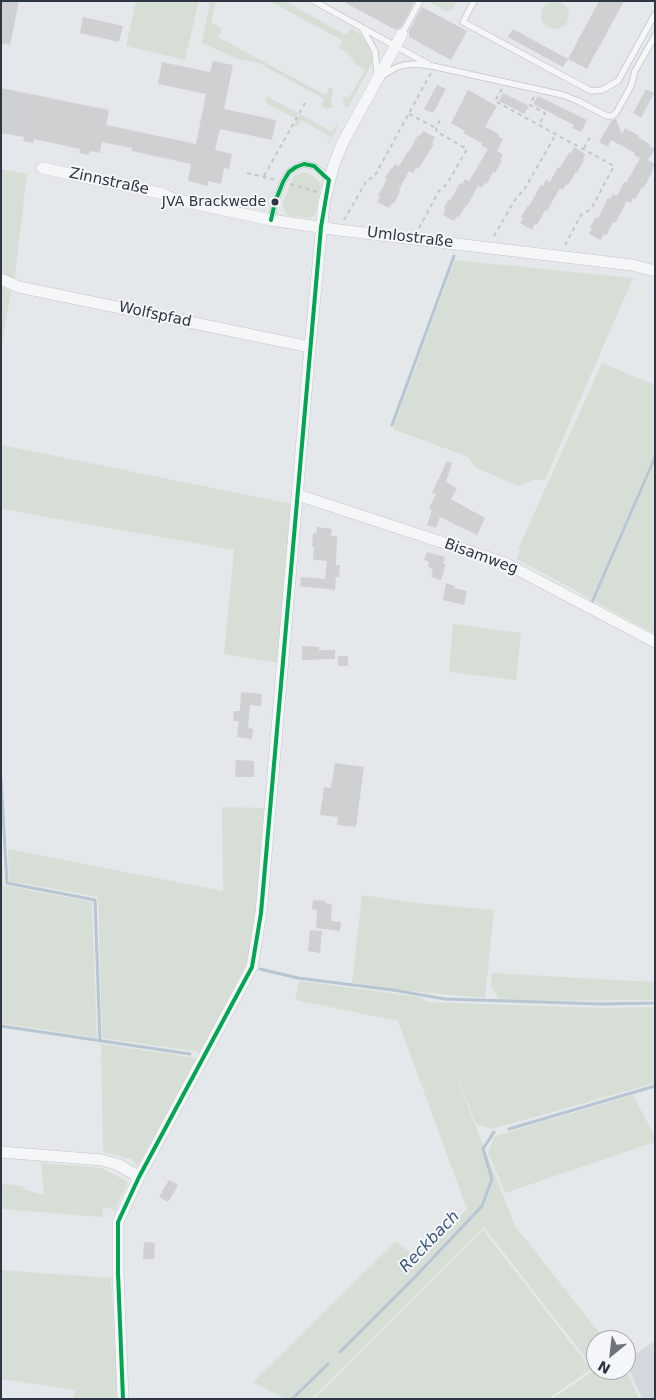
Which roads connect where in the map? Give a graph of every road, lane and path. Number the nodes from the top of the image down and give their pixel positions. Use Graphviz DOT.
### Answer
graph roads {
  1 [pos="314,1"];
  2 [pos="420,1"];
  3 [pos="474,1"];
  4 [pos="655,14"];
  5 [pos="361,27"];
  6 [pos="402,34"];
  7 [pos="655,36"];
  8 [pos="395,46"];
  9 [pos="432,66"];
  10 [pos="375,82"];
  11 [pos="505,82"];
  12 [pos="538,90"];
  13 [pos="304,103"];
  14 [pos="410,114"];
  15 [pos="440,120"];
  16 [pos="539,125"];
  17 [pos="436,128"];
  18 [pos="556,134"];
  19 [pos="590,137"];
  20 [pos="583,149"];
  21 [pos="42,168"];
  22 [pos="264,176"];
  23 [pos="329,180"];
  24 [pos="271,220"];
  25 [pos="321,227"];
  26 [pos="339,230"];
  27 [pos="413,239"];
  28 [pos="488,248"];
  29 [pos="559,256"];
  30 [pos="655,271"];
  31 [pos="1,279"];
  32 [pos="310,347"];
  33 [pos="298,495"];
  34 [pos="655,642"];
  35 [pos="1,1152"];
  36 [pos="139,1177"];
  37 [pos="124,1399"];
  1 -- 5 [label="lane"];
  2 -- 6 [label="lane"];
  3 -- 4 [label="lane"];
  5 -- 8 [label="lane"];
  5 -- 10 [label="lane"];
  6 -- 8 [label="street"];
  7 -- 12 [label="lane"];
  8 -- 9 [label="lane"];
  8 -- 10 [label="street"];
  9 -- 10 [label="lane"];
  9 -- 11 [label="lane"];
  9 -- 14 [label="path"];
  10 -- 23 [label="street"];
  11 -- 12 [label="lane"];
  11 -- 16 [label="path"];
  12 -- 16 [label="path"];
  13 -- 22 [label="path"];
  14 -- 17 [label="path"];
  14 -- 26 [label="path"];
  15 -- 17 [label="path"];
  16 -- 18 [label="path"];
  17 -- 27 [label="path"];
  18 -- 20 [label="path"];
  18 -- 28 [label="path"];
  19 -- 20 [label="path"];
  20 -- 29 [label="path"];
  21 -- 24 [label="street, Zinnstraße"];
  23 -- 24 [label="lane"];
  23 -- 25 [label="street"];
  24 -- 25 [label="street, Zinnstraße"];
  25 -- 26 [label="street, Umlostraße"];
  25 -- 32 [label="street"];
  26 -- 27 [label="street, Umlostraße"];
  27 -- 28 [label="street, Umlostraße"];
  28 -- 29 [label="street, Umlostraße"];
  29 -- 30 [label="street, Umlostraße"];
  31 -- 32 [label="street, Wolfspfad"];
  32 -- 33 [label="street"];
  33 -- 34 [label="street, Bisamweg"];
  33 -- 36 [label="street"];
  35 -- 36 [label="street"];
  36 -- 37 [label="street"];
}
